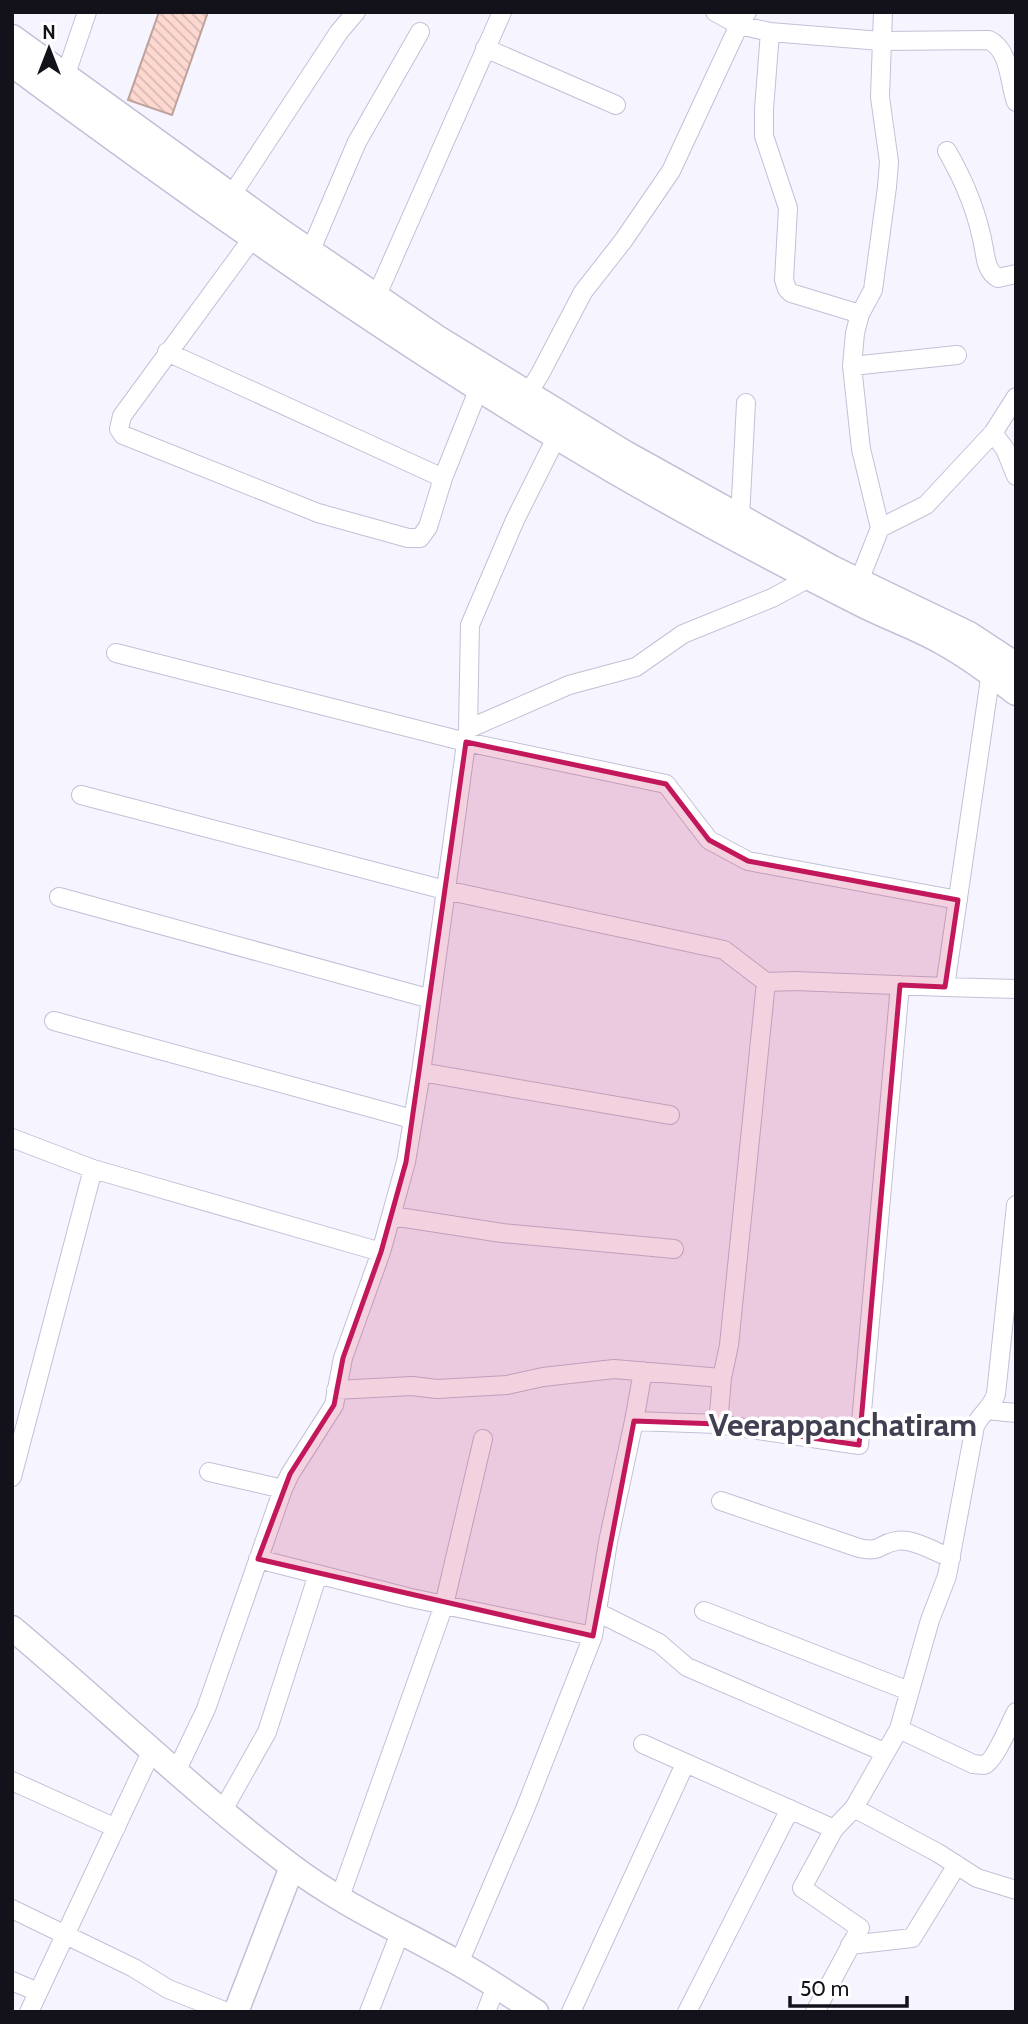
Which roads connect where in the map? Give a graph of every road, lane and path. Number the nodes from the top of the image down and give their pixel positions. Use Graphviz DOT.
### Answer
graph roads {
  1 [pos="87,12"];
  2 [pos="356,12"];
  3 [pos="502,12"];
  4 [pos="715,12"];
  5 [pos="883,12"];
  6 [pos="743,18"];
  7 [pos="420,32"];
  8 [pos="770,32"];
  9 [pos="12,38"];
  10 [pos="881,41"];
  11 [pos="485,48"];
  12 [pos="12,63"];
  13 [pos="1012,66"];
  14 [pos="65,76"];
  15 [pos="1016,102"];
  16 [pos="616,105"];
  17 [pos="947,151"];
  18 [pos="231,196"];
  19 [pos="254,236"];
  20 [pos="310,252"];
  21 [pos="1016,274"];
  22 [pos="376,297"];
  23 [pos="860,314"];
  24 [pos="167,352"];
  25 [pos="957,355"];
  26 [pos="852,366"];
  27 [pos="480,388"];
  28 [pos="1016,397"];
  29 [pos="522,403"];
  30 [pos="746,403"];
  31 [pos="993,433"];
  32 [pos="557,436"];
  33 [pos="1016,476"];
  34 [pos="443,478"];
  35 [pos="740,518"];
  36 [pos="880,528"];
  37 [pos="811,577"];
  38 [pos="859,581"];
  39 [pos="116,653"];
  40 [pos="1003,669"];
  41 [pos="1016,691"];
  42 [pos="467,735"];
  43 [pos="81,795"];
  44 [pos="445,890"];
  45 [pos="59,897"];
  46 [pos="958,900"];
  47 [pos="766,982"];
  48 [pos="900,985"];
  49 [pos="945,987"];
  50 [pos="1016,989"];
  51 [pos="430,999"];
  52 [pos="54,1021"];
  53 [pos="421,1072"];
  54 [pos="670,1115"];
  55 [pos="412,1119"];
  56 [pos="12,1138"];
  57 [pos="93,1169"];
  58 [pos="1016,1205"];
  59 [pos="392,1216"];
  60 [pos="674,1249"];
  61 [pos="382,1252"];
  62 [pos="643,1371"];
  63 [pos="722,1378"];
  64 [pos="336,1390"];
  65 [pos="987,1410"];
  66 [pos="1016,1413"];
  67 [pos="634,1422"];
  68 [pos="718,1424"];
  69 [pos="482,1439"];
  70 [pos="209,1472"];
  71 [pos="12,1477"];
  72 [pos="283,1489"];
  73 [pos="721,1501"];
  74 [pos="950,1558"];
  75 [pos="258,1559"];
  76 [pos="318,1574"];
  77 [pos="444,1605"];
  78 [pos="704,1611"];
  79 [pos="597,1612"];
  80 [pos="12,1628"];
  81 [pos="593,1636"];
  82 [pos="909,1691"];
  83 [pos="1016,1712"];
  84 [pos="899,1728"];
  85 [pos="643,1744"];
  86 [pos="152,1750"];
  87 [pos="884,1752"];
  88 [pos="685,1763"];
  89 [pos="176,1772"];
  90 [pos="12,1781"];
  91 [pos="854,1808"];
  92 [pos="223,1810"];
  93 [pos="790,1810"];
  94 [pos="116,1828"];
  95 [pos="834,1829"];
  96 [pos="957,1865"];
  97 [pos="292,1867"];
  98 [pos="1016,1890"];
  99 [pos="340,1897"];
  100 [pos="12,1909"];
  101 [pos="400,1933"];
  102 [pos="65,1935"];
  103 [pos="850,1945"];
  104 [pos="459,1963"];
  105 [pos="12,1981"];
  106 [pos="496,1986"];
  107 [pos="38,1992"];
  108 [pos="29,2012"];
  109 [pos="227,2012"];
  110 [pos="236,2012"];
  111 [pos="369,2012"];
  112 [pos="486,2012"];
  113 [pos="536,2012"];
  114 [pos="571,2012"];
  115 [pos="687,2012"];
  116 [pos="815,2012"];
  1 -- 14 [label="street"];
  2 -- 18 [label="street"];
  3 -- 11 [label="street"];
  4 -- 6 [label="street"];
  5 -- 10 [label="street"];
  6 -- 8 [label="street"];
  6 -- 29 [label="street"];
  7 -- 20 [label="street"];
  8 -- 10 [label="street"];
  8 -- 23 [label="street"];
  9 -- 14 [label="main road"];
  10 -- 13 [label="street"];
  10 -- 23 [label="street"];
  11 -- 16 [label="street"];
  11 -- 22 [label="street"];
  12 -- 19 [label="main road"];
  13 -- 15 [label="street"];
  14 -- 18 [label="main road"];
  17 -- 21 [label="street"];
  18 -- 20 [label="main road"];
  19 -- 24 [label="street"];
  19 -- 27 [label="main road"];
  20 -- 22 [label="main road"];
  22 -- 29 [label="main road"];
  23 -- 26 [label="street"];
  24 -- 34 [label="street"];
  24 -- 34 [label="street"];
  25 -- 26 [label="street"];
  26 -- 36 [label="street"];
  27 -- 29 [label="main road"];
  27 -- 34 [label="street"];
  28 -- 31 [label="street"];
  29 -- 32 [label="main road"];
  29 -- 35 [label="main road"];
  30 -- 35 [label="street"];
  31 -- 33 [label="street"];
  31 -- 36 [label="street"];
  32 -- 37 [label="main road"];
  32 -- 42 [label="street"];
  35 -- 38 [label="main road"];
  36 -- 38 [label="street"];
  37 -- 40 [label="main road"];
  37 -- 42 [label="street"];
  38 -- 40 [label="main road"];
  39 -- 42 [label="street"];
  40 -- 41 [label="main road"];
  40 -- 46 [label="street"];
  42 -- 44 [label="street"];
  42 -- 46 [label="street"];
  43 -- 44 [label="street"];
  44 -- 47 [label="street"];
  44 -- 51 [label="street"];
  45 -- 51 [label="street"];
  46 -- 49 [label="street"];
  47 -- 48 [label="street"];
  47 -- 63 [label="street"];
  48 -- 49 [label="street"];
  48 -- 68 [label="street"];
  49 -- 50 [label="street"];
  51 -- 53 [label="street"];
  52 -- 55 [label="street"];
  53 -- 54 [label="street"];
  53 -- 55 [label="street"];
  55 -- 59 [label="street"];
  56 -- 57 [label="street"];
  57 -- 61 [label="street"];
  57 -- 71 [label="street"];
  58 -- 65 [label="street"];
  59 -- 60 [label="street"];
  59 -- 61 [label="street"];
  61 -- 64 [label="street"];
  62 -- 63 [label="street"];
  62 -- 64 [label="street"];
  62 -- 67 [label="street"];
  63 -- 68 [label="street"];
  64 -- 72 [label="street"];
  65 -- 66 [label="street"];
  65 -- 74 [label="street"];
  67 -- 68 [label="street"];
  67 -- 79 [label="street"];
  69 -- 77 [label="street"];
  70 -- 72 [label="street"];
  72 -- 75 [label="street"];
  73 -- 74 [label="street"];
  74 -- 82 [label="street"];
  75 -- 76 [label="street"];
  75 -- 89 [label="street"];
  76 -- 77 [label="street"];
  76 -- 92 [label="street"];
  77 -- 81 [label="street"];
  77 -- 99 [label="street"];
  78 -- 82 [label="street"];
  79 -- 81 [label="street"];
  79 -- 87 [label="street"];
  80 -- 86 [label="street"];
  81 -- 104 [label="street"];
  82 -- 84 [label="street"];
  83 -- 84 [label="street"];
  84 -- 87 [label="street"];
  85 -- 88 [label="street"];
  86 -- 89 [label="street"];
  86 -- 94 [label="street"];
  87 -- 91 [label="street"];
  88 -- 93 [label="street"];
  88 -- 114 [label="street"];
  89 -- 92 [label="street"];
  90 -- 94 [label="street"];
  91 -- 95 [label="street"];
  91 -- 96 [label="street"];
  92 -- 97 [label="street"];
  93 -- 95 [label="street"];
  93 -- 115 [label="street"];
  94 -- 102 [label="street"];
  95 -- 103 [label="street"];
  96 -- 98 [label="street"];
  96 -- 103 [label="street"];
  97 -- 99 [label="street"];
  97 -- 110 [label="street"];
  99 -- 101 [label="street"];
  100 -- 102 [label="street"];
  101 -- 104 [label="street"];
  101 -- 111 [label="street"];
  102 -- 107 [label="street"];
  102 -- 109 [label="street"];
  103 -- 116 [label="street"];
  104 -- 106 [label="street"];
  105 -- 107 [label="street"];
  106 -- 112 [label="street"];
  106 -- 113 [label="street"];
  107 -- 108 [label="street"];
}
